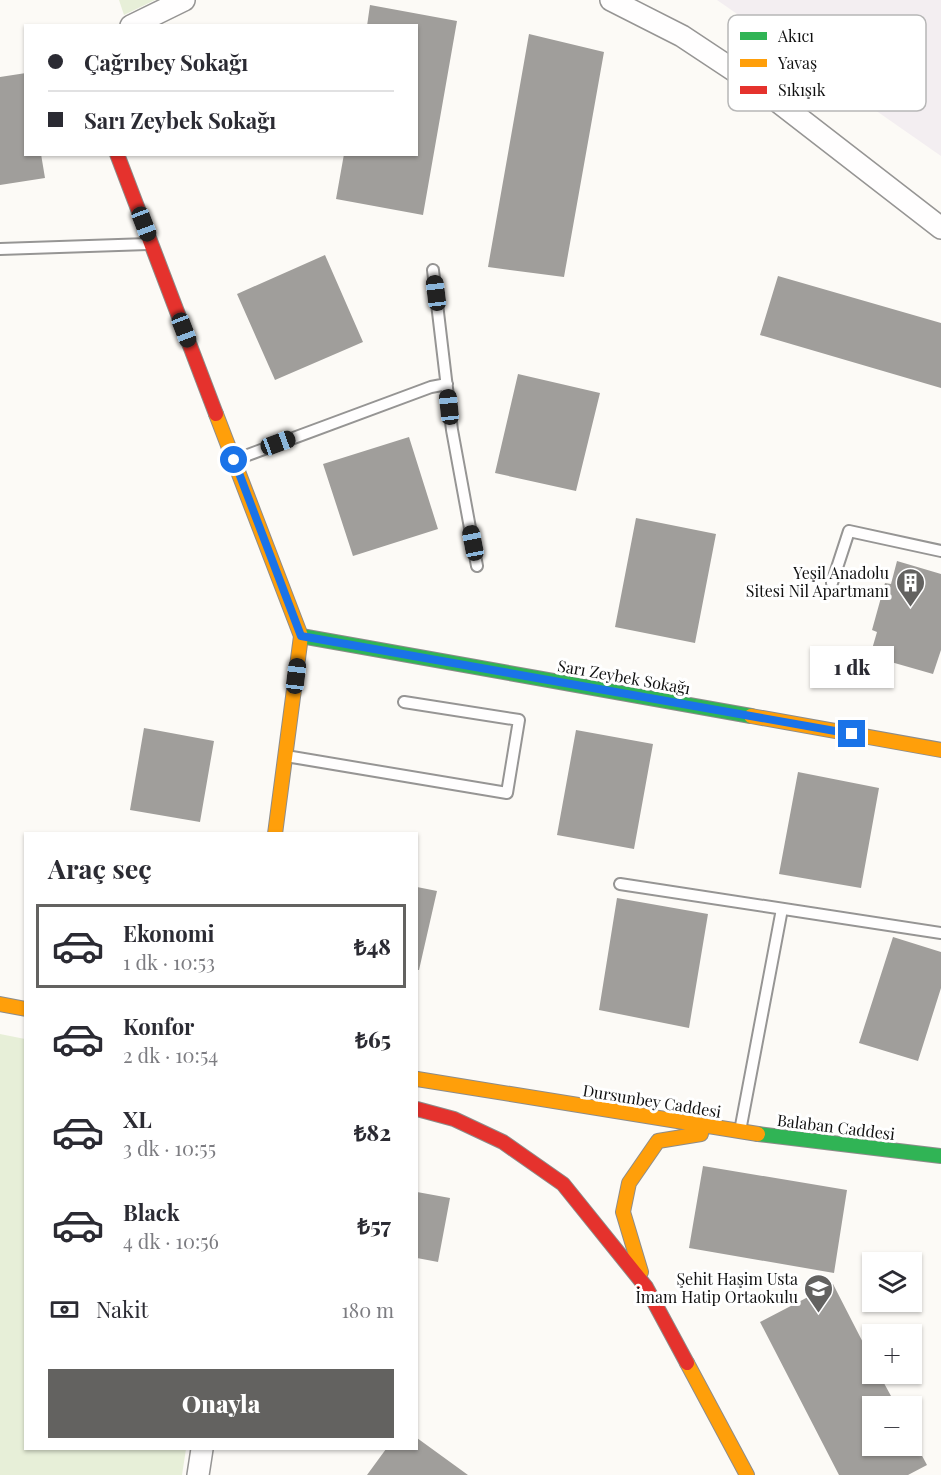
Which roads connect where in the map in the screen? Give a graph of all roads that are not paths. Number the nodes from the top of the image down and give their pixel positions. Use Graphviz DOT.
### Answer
graph roads {
  1 [pos="184,0"];
  2 [pos="611,0"];
  3 [pos="134,24"];
  4 [pos="728,66"];
  5 [pos="790,111"];
  6 [pos="118,156"];
  7 [pos="941,228"];
  8 [pos="151,244"];
  9 [pos="0,249"];
  10 [pos="433,270"];
  11 [pos="447,384"];
  12 [pos="234,460"];
  13 [pos="941,551"];
  14 [pos="477,566"];
  15 [pos="832,583"];
  16 [pos="301,636"];
  17 [pos="404,702"];
  18 [pos="941,750"];
  19 [pos="285,756"];
  20 [pos="275,832"];
  21 [pos="620,884"];
  22 [pos="782,909"];
  23 [pos="941,933"];
  24 [pos="0,1004"];
  25 [pos="24,1009"];
  26 [pos="418,1079"];
  27 [pos="418,1108"];
  28 [pos="734,1130"];
  29 [pos="941,1156"];
  30 [pos="645,1287"];
  31 [pos="202,1450"];
  32 [pos="198,1475"];
  33 [pos="747,1475"];
  1 -- 3 [label="street"];
  2 -- 4 [label="street"];
  5 -- 7 [label="street"];
  6 -- 8 [label="street"];
  8 -- 9 [label="lane"];
  8 -- 12 [label="street"];
  10 -- 11 [label="lane"];
  11 -- 12 [label="lane"];
  11 -- 14 [label="lane"];
  12 -- 16 [label="street"];
  13 -- 15 [label="lane"];
  16 -- 18 [label="street, Sarı Zeybek Sokağı"];
  16 -- 19 [label="street"];
  17 -- 19 [label="lane"];
  19 -- 20 [label="street"];
  21 -- 22 [label="lane"];
  22 -- 23 [label="lane"];
  22 -- 28 [label="lane"];
  24 -- 25 [label="street"];
  26 -- 28 [label="street, Dursunbey Caddesi"];
  27 -- 30 [label="street, Dursunbey Caddesi"];
  28 -- 29 [label="street, Balaban Caddesi"];
  28 -- 30 [label="street, Dursunbey Caddesi"];
  30 -- 33 [label="street, Dursunbey Caddesi"];
  31 -- 32 [label="street"];
}
